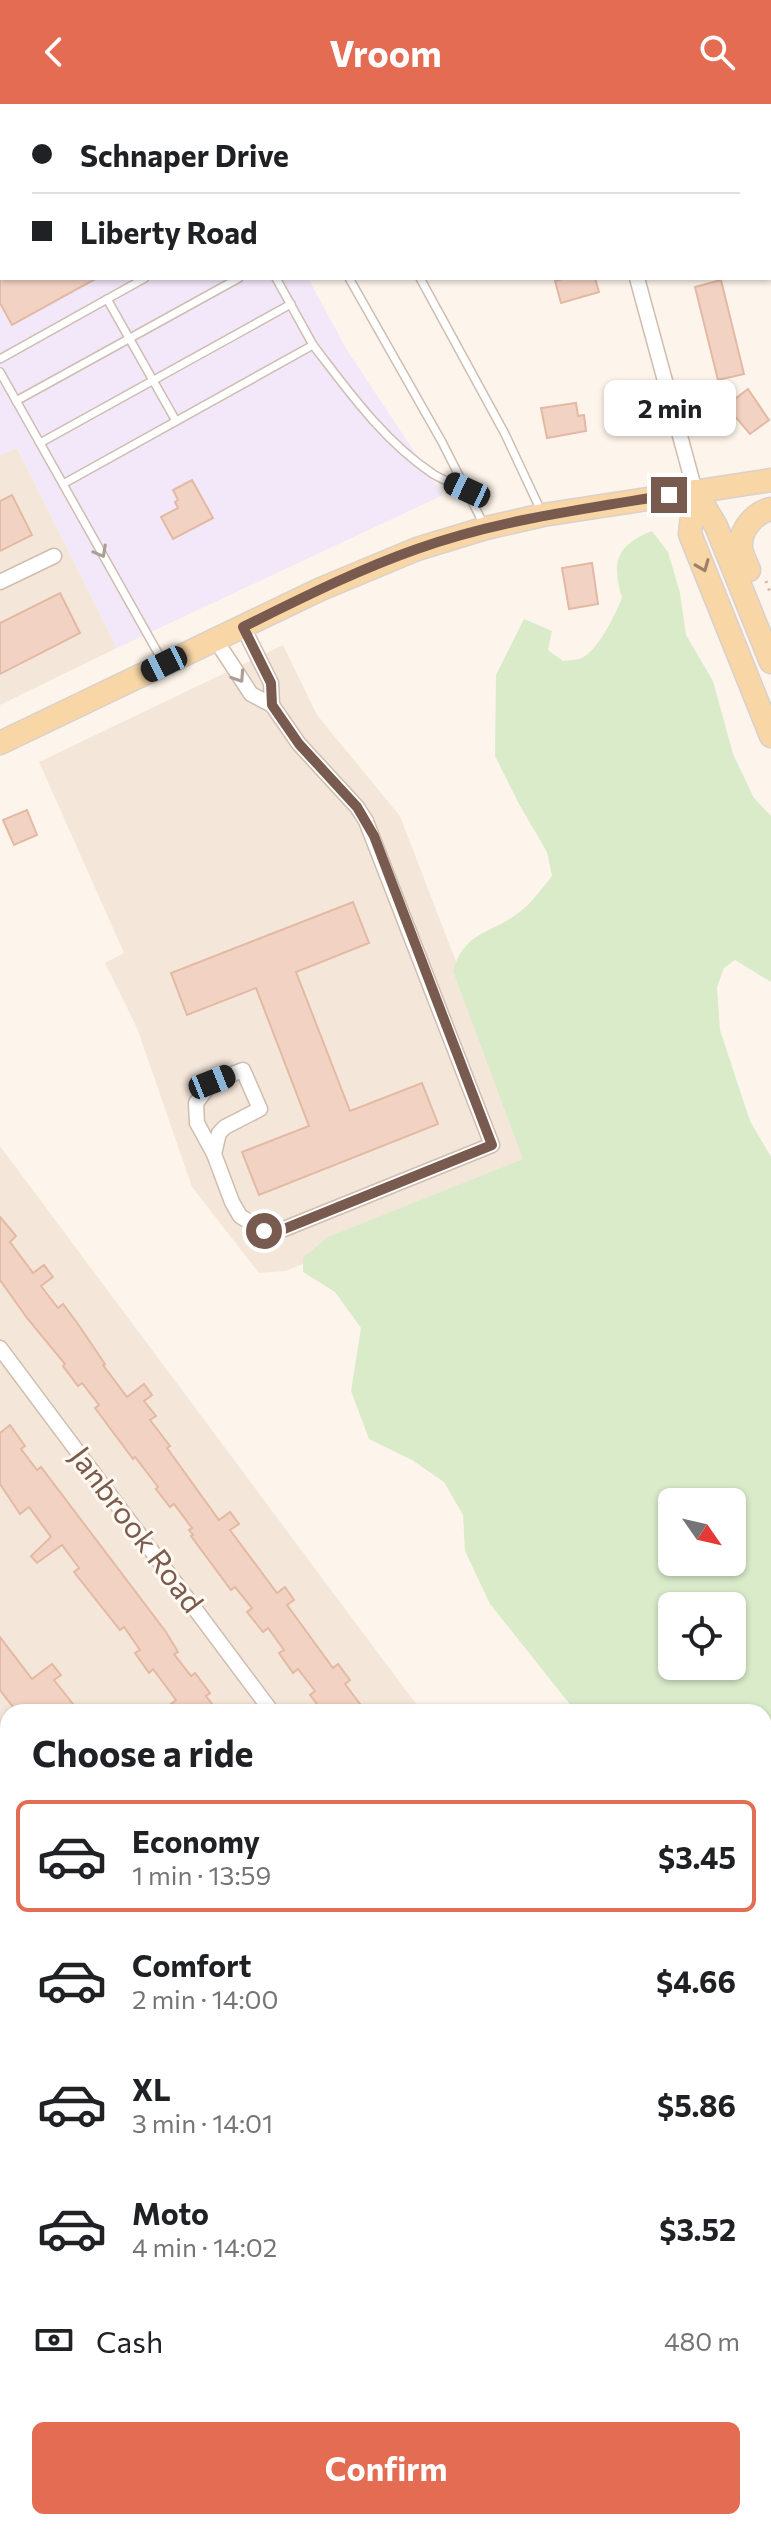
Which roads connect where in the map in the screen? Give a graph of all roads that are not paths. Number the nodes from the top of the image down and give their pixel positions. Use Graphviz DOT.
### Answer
graph roads {
  1 [pos="141,280"];
  2 [pos="235,280"];
  3 [pos="277,280"];
  4 [pos="350,280"];
  5 [pos="421,280"];
  6 [pos="638,280"];
  7 [pos="107,299"];
  8 [pos="291,304"];
  9 [pos="129,339"];
  10 [pos="313,345"];
  11 [pos="0,359"];
  12 [pos="0,372"];
  13 [pos="153,380"];
  14 [pos="16,401"];
  15 [pos="176,421"];
  16 [pos="40,443"];
  17 [pos="771,480"];
  18 [pos="63,484"];
  19 [pos="467,490"];
  20 [pos="695,491"];
  21 [pos="771,509"];
  22 [pos="543,515"];
  23 [pos="486,528"];
  24 [pos="54,556"];
  25 [pos="0,582"];
  26 [pos="748,604"];
  27 [pos="243,627"];
  28 [pos="215,639"];
  29 [pos="771,662"];
  30 [pos="164,664"];
  31 [pos="272,705"];
  32 [pos="771,736"];
  33 [pos="0,743"];
  34 [pos="214,1154"];
  35 [pos="0,1348"];
  36 [pos="266,1704"];
  1 -- 7 [label="lane"];
  2 -- 9 [label="lane"];
  3 -- 8 [label="lane"];
  4 -- 19 [label="lane"];
  5 -- 22 [label="lane"];
  6 -- 20 [label="street"];
  7 -- 9 [label="lane"];
  7 -- 11 [label="lane"];
  8 -- 10 [label="lane"];
  8 -- 13 [label="lane"];
  9 -- 13 [label="lane"];
  9 -- 14 [label="lane"];
  10 -- 15 [label="lane"];
  10 -- 19 [label="lane"];
  12 -- 14 [label="lane"];
  13 -- 15 [label="lane"];
  13 -- 16 [label="lane"];
  14 -- 16 [label="lane"];
  15 -- 18 [label="lane"];
  16 -- 18 [label="lane"];
  17 -- 20 [label="main road"];
  18 -- 30 [label="lane, one-way"];
  19 -- 23 [label="lane"];
  20 -- 22 [label="main road"];
  20 -- 26 [label="main road"];
  20 -- 32 [label="main road, one-way"];
  21 -- 26 [label="main road"];
  22 -- 23 [label="main road"];
  23 -- 27 [label="main road"];
  24 -- 25 [label="street"];
  26 -- 29 [label="main road"];
  27 -- 28 [label="main road"];
  27 -- 31 [label="street"];
  28 -- 30 [label="main road"];
  28 -- 31 [label="street, one-way"];
  30 -- 33 [label="main road"];
  31 -- 34 [label="street"];
  34 -- 34 [label="street"];
  35 -- 36 [label="street, Janbrook Road"];
}
